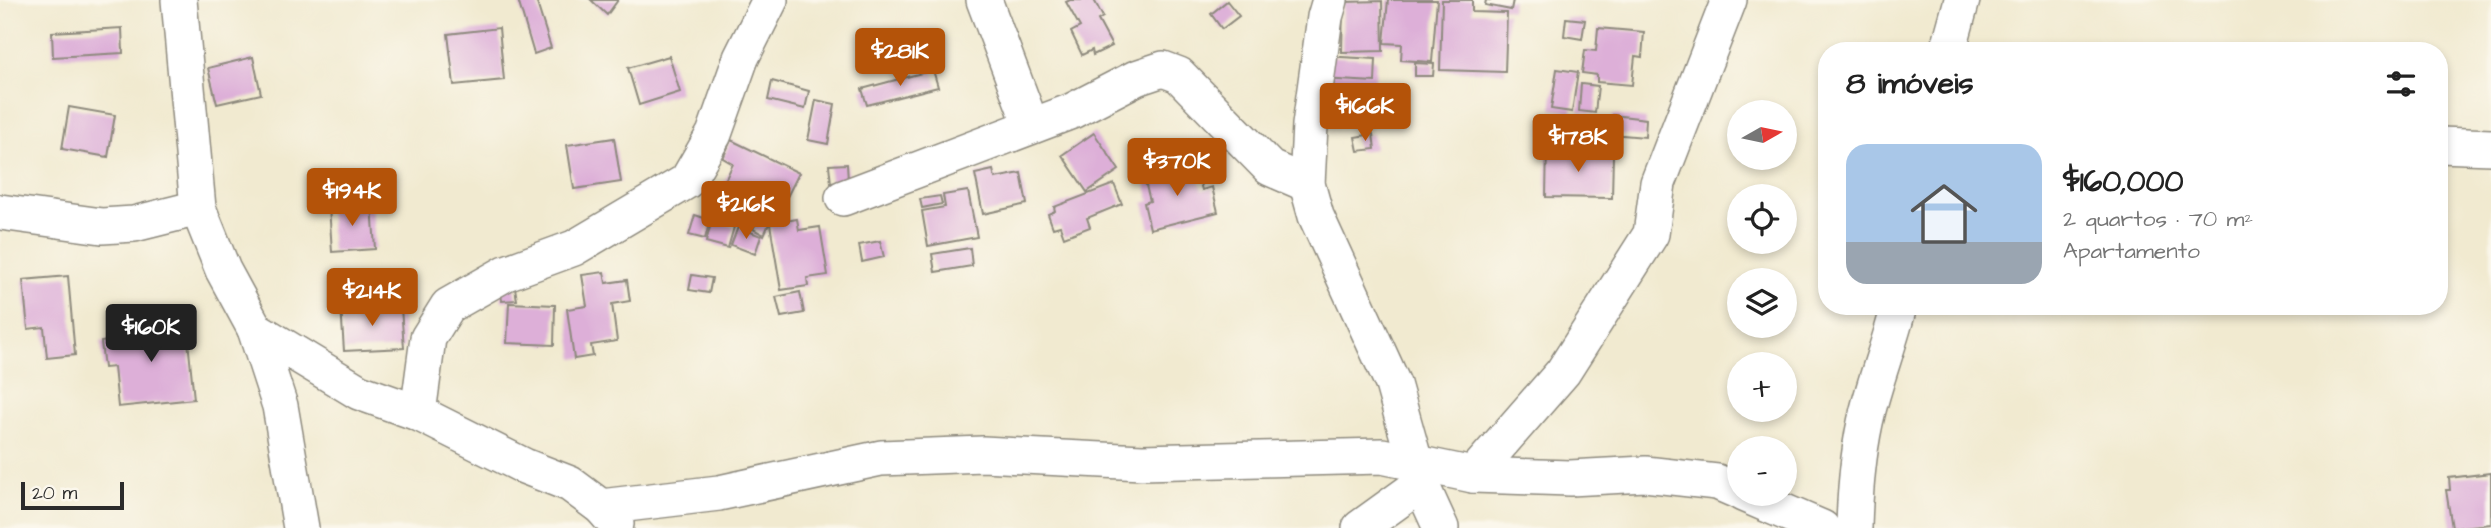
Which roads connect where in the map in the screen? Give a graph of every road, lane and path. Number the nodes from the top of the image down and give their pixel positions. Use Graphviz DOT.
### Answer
graph roads {
  1 [pos="179,0"];
  2 [pos="770,0"];
  3 [pos="984,0"];
  4 [pos="1331,0"];
  5 [pos="1729,0"];
  6 [pos="1962,0"];
  7 [pos="1950,42"];
  8 [pos="1031,125"];
  9 [pos="2448,145"];
  10 [pos="2491,147"];
  11 [pos="1307,184"];
  12 [pos="843,198"];
  13 [pos="198,208"];
  14 [pos="0,212"];
  15 [pos="1897,315"];
  16 [pos="255,329"];
  17 [pos="418,413"];
  18 [pos="1417,472"];
  19 [pos="1474,475"];
  20 [pos="1727,487"];
  21 [pos="1771,506"];
  22 [pos="610,518"];
  23 [pos="301,528"];
  24 [pos="1360,528"];
  25 [pos="1441,528"];
  26 [pos="1822,528"];
  27 [pos="1853,528"];
  1 -- 13 [label="street"];
  2 -- 17 [label="street"];
  3 -- 8 [label="street"];
  4 -- 11 [label="street"];
  5 -- 19 [label="street"];
  6 -- 7 [label="street"];
  8 -- 11 [label="street"];
  8 -- 12 [label="street"];
  9 -- 10 [label="street"];
  11 -- 18 [label="street"];
  13 -- 14 [label="street"];
  13 -- 16 [label="street"];
  15 -- 27 [label="street"];
  16 -- 17 [label="street"];
  16 -- 23 [label="street"];
  17 -- 22 [label="street"];
  18 -- 19 [label="street"];
  18 -- 22 [label="street"];
  18 -- 24 [label="street"];
  18 -- 25 [label="street"];
  19 -- 20 [label="street"];
  21 -- 26 [label="street"];
}
